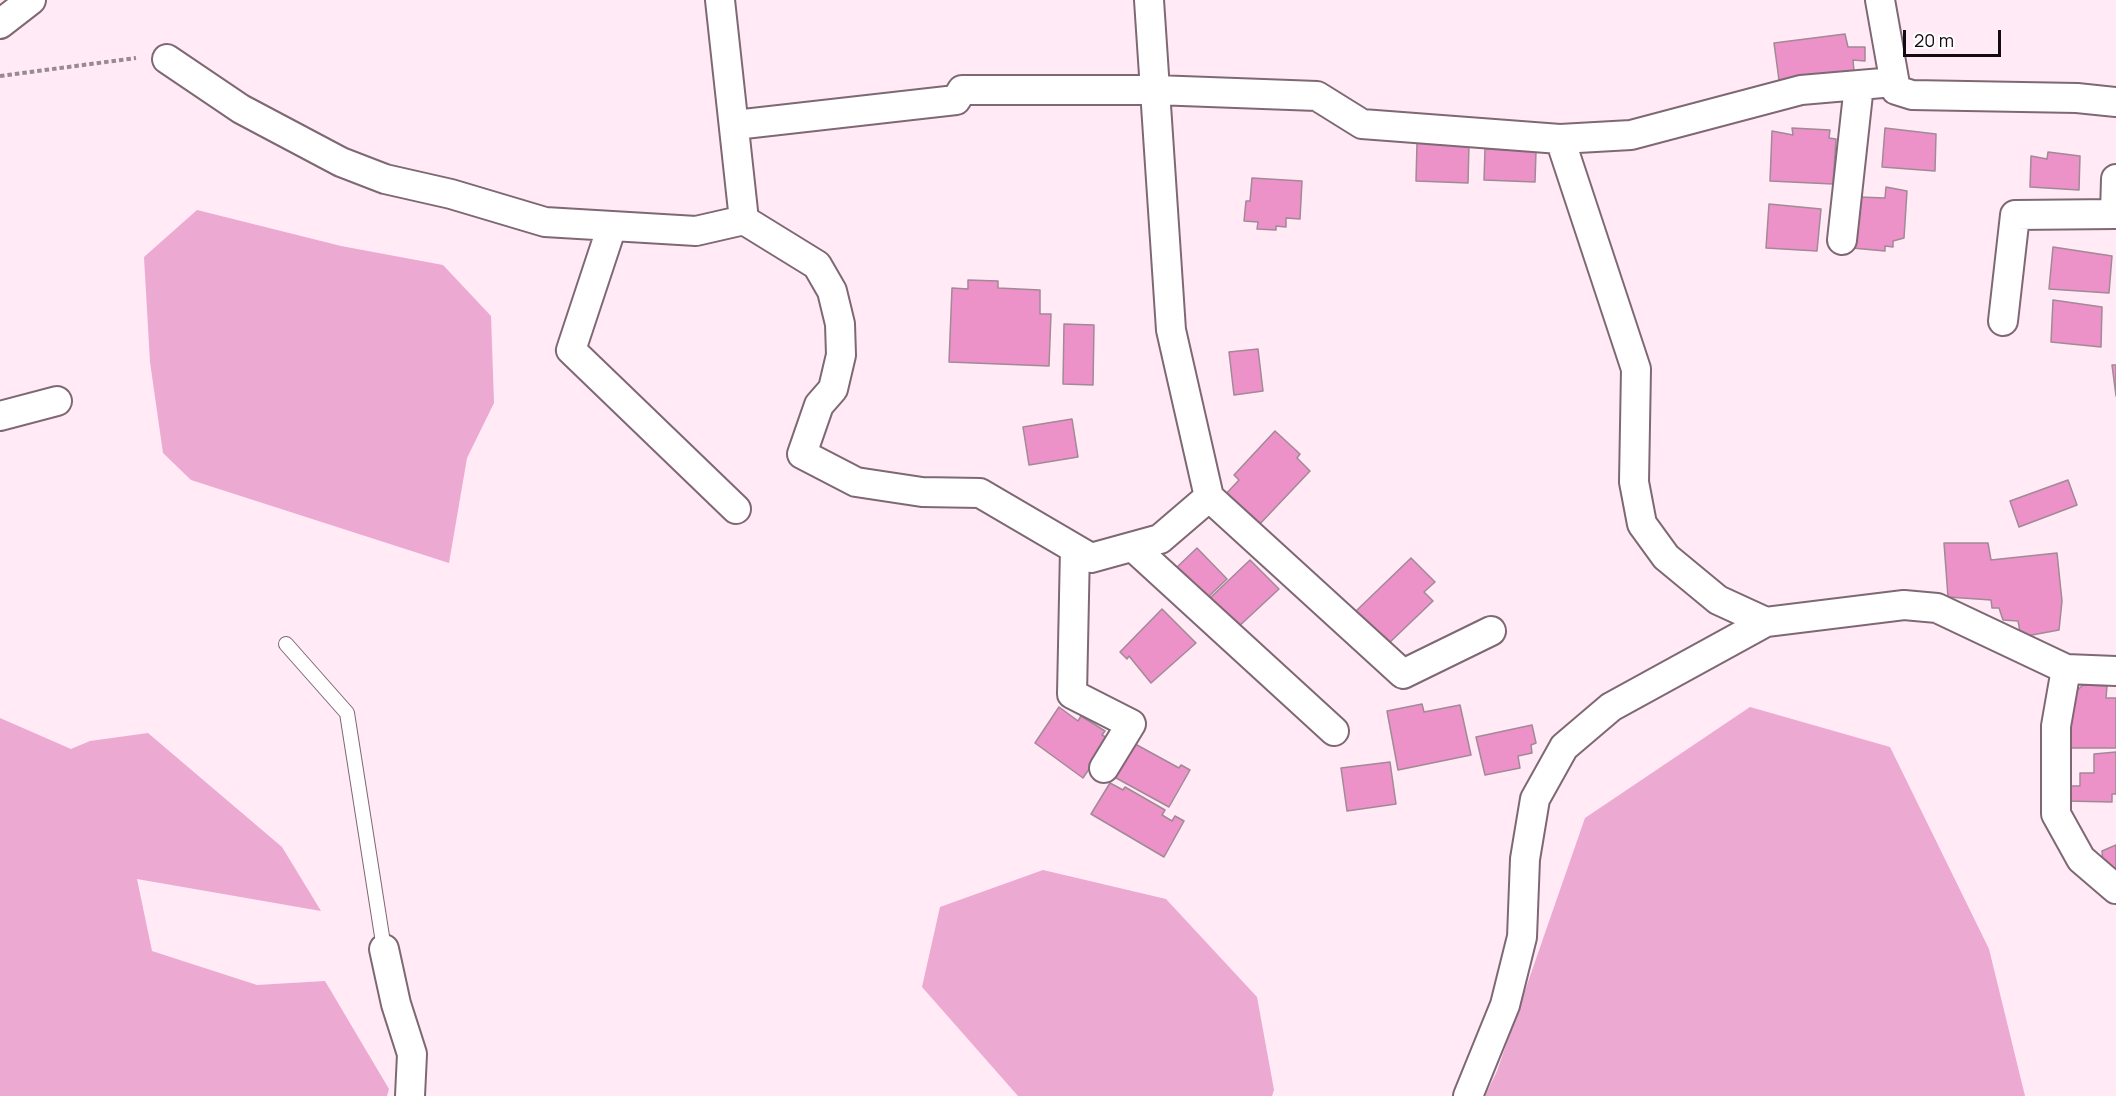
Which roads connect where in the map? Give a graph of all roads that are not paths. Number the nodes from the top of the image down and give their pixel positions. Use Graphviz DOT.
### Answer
graph roads {
  1 [pos="31,0"];
  2 [pos="720,0"];
  3 [pos="1149,0"];
  4 [pos="1880,0"];
  5 [pos="0,24"];
  6 [pos="167,59"];
  7 [pos="1894,82"];
  8 [pos="1859,86"];
  9 [pos="1155,90"];
  10 [pos="2116,102"];
  11 [pos="735,125"];
  12 [pos="1560,140"];
  13 [pos="2116,179"];
  14 [pos="2115,215"];
  15 [pos="744,220"];
  16 [pos="612,226"];
  17 [pos="1842,240"];
  18 [pos="2003,321"];
  19 [pos="57,401"];
  20 [pos="0,416"];
  21 [pos="1209,497"];
  22 [pos="736,509"];
  23 [pos="1133,547"];
  24 [pos="1075,549"];
  25 [pos="1766,622"];
  26 [pos="1491,631"];
  27 [pos="286,644"];
  28 [pos="2066,669"];
  29 [pos="2116,671"];
  30 [pos="1334,731"];
  31 [pos="1104,768"];
  32 [pos="2116,889"];
  33 [pos="384,949"];
  34 [pos="410,1096"];
  35 [pos="1468,1096"];
  1 -- 5 [label="street"];
  2 -- 11 [label="street"];
  3 -- 9 [label="street"];
  4 -- 7 [label="street"];
  6 -- 16 [label="street"];
  7 -- 8 [label="street"];
  7 -- 10 [label="street"];
  8 -- 12 [label="street"];
  8 -- 17 [label="street"];
  9 -- 11 [label="street"];
  9 -- 12 [label="street"];
  9 -- 21 [label="street"];
  11 -- 15 [label="street"];
  12 -- 25 [label="street"];
  13 -- 14 [label="street"];
  14 -- 18 [label="street"];
  15 -- 16 [label="street"];
  15 -- 24 [label="street"];
  16 -- 22 [label="street"];
  19 -- 20 [label="street"];
  21 -- 23 [label="street"];
  21 -- 26 [label="street"];
  23 -- 24 [label="street"];
  23 -- 30 [label="street"];
  24 -- 31 [label="street"];
  25 -- 28 [label="street"];
  25 -- 35 [label="street"];
  27 -- 33 [label="lane"];
  28 -- 29 [label="street"];
  28 -- 32 [label="street"];
  33 -- 34 [label="street"];
}
